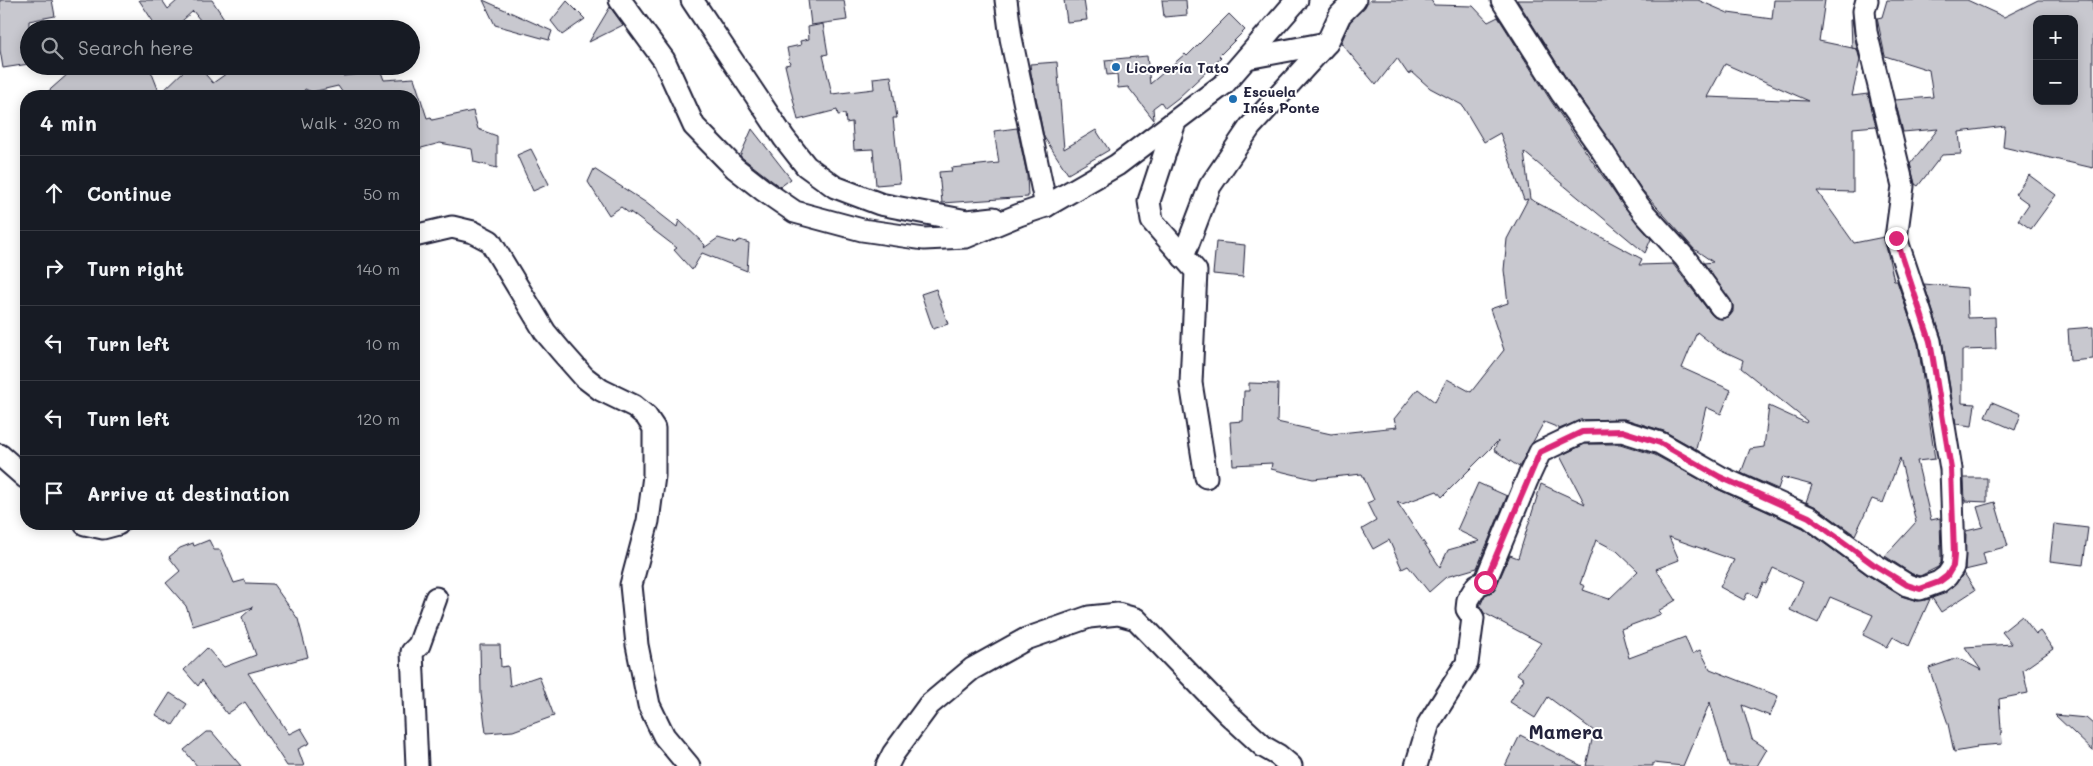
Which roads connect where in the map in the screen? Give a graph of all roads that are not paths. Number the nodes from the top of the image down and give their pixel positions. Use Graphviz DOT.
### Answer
graph roads {
  1 [pos="620,0"];
  2 [pos="692,0"];
  3 [pos="1006,0"];
  4 [pos="1297,0"];
  5 [pos="1355,0"];
  6 [pos="1502,0"];
  7 [pos="1867,0"];
  8 [pos="1327,42"];
  9 [pos="1247,58"];
  10 [pos="1175,122"];
  11 [pos="1046,206"];
  12 [pos="1019,215"];
  13 [pos="420,235"];
  14 [pos="1183,257"];
  15 [pos="1721,307"];
  16 [pos="0,455"];
  17 [pos="20,473"];
  18 [pos="1206,477"];
  19 [pos="436,598"];
  20 [pos="417,766"];
  21 [pos="689,766"];
  22 [pos="888,766"];
  23 [pos="1292,766"];
  24 [pos="1416,766"];
  1 -- 12 [label="street"];
  2 -- 12 [label="street"];
  3 -- 11 [label="street"];
  4 -- 9 [label="street"];
  5 -- 8 [label="street"];
  6 -- 15 [label="street"];
  7 -- 24 [label="street"];
  8 -- 9 [label="street"];
  8 -- 14 [label="street"];
  9 -- 10 [label="street"];
  10 -- 11 [label="street"];
  10 -- 14 [label="street"];
  11 -- 12 [label="street"];
  13 -- 21 [label="street"];
  14 -- 18 [label="street"];
  16 -- 17 [label="street"];
  19 -- 20 [label="street"];
  22 -- 23 [label="street"];
}
